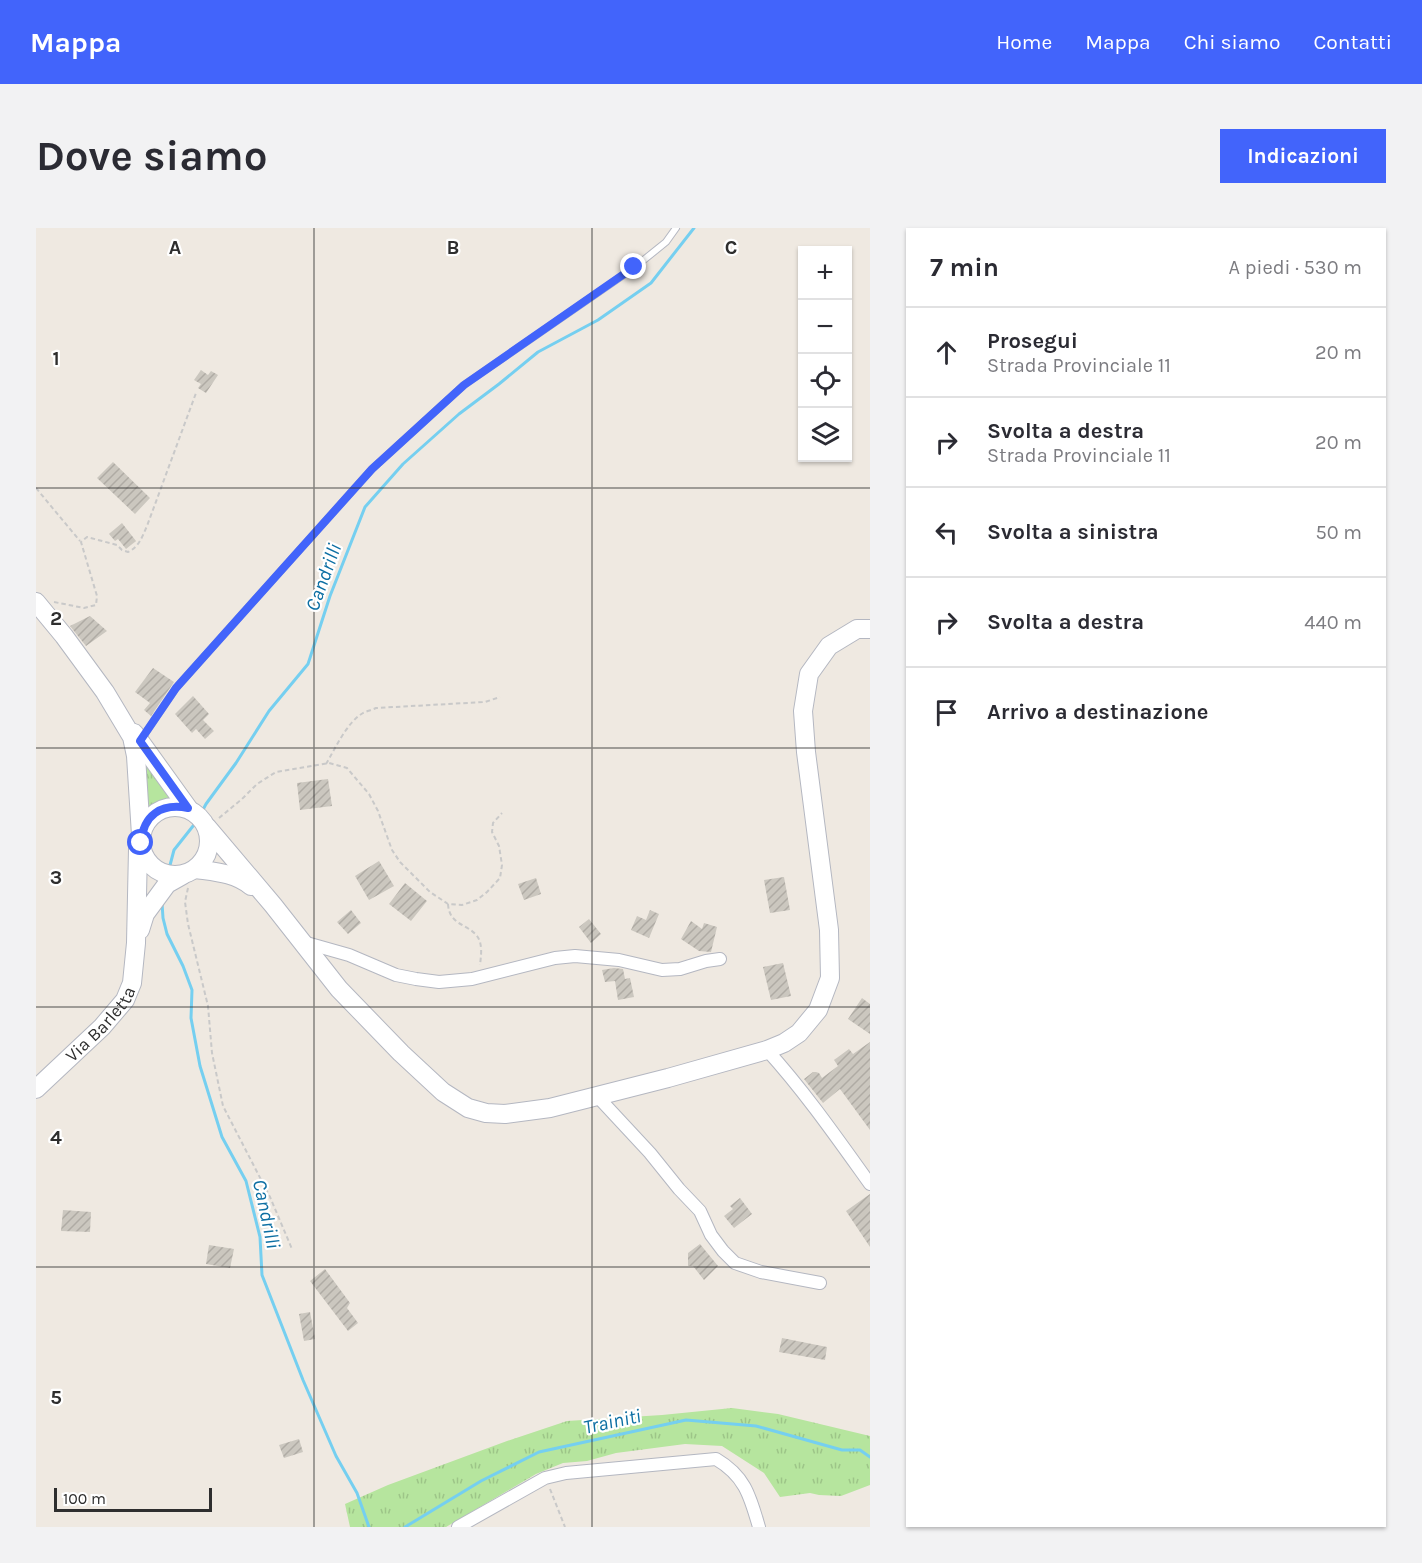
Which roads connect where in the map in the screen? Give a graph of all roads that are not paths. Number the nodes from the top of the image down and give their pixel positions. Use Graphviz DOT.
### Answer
graph roads {
  1 [pos="676,228"];
  2 [pos="40,608"];
  3 [pos="870,629"];
  4 [pos="120,715"];
  5 [pos="140,741"];
  6 [pos="198,817"];
  7 [pos="141,839"];
  8 [pos="189,872"];
  9 [pos="270,902"];
  10 [pos="301,941"];
  11 [pos="136,943"];
  12 [pos="720,959"];
  13 [pos="767,1050"];
  14 [pos="36,1089"];
  15 [pos="597,1096"];
  16 [pos="870,1184"];
  17 [pos="820,1283"];
  18 [pos="458,1527"];
  19 [pos="759,1527"];
  1 -- 5 [label="lane"];
  2 -- 4 [label="street"];
  3 -- 13 [label="street"];
  4 -- 5 [label="street"];
  4 -- 7 [label="street"];
  5 -- 6 [label="street"];
  6 -- 7 [label="street"];
  6 -- 8 [label="street"];
  6 -- 9 [label="street"];
  7 -- 8 [label="street"];
  7 -- 11 [label="street"];
  8 -- 9 [label="street"];
  8 -- 11 [label="street"];
  9 -- 10 [label="street"];
  10 -- 12 [label="street"];
  10 -- 15 [label="street"];
  11 -- 14 [label="street, Via Barletta"];
  13 -- 15 [label="street"];
  13 -- 16 [label="street"];
  15 -- 17 [label="street"];
  18 -- 19 [label="street"];
}
